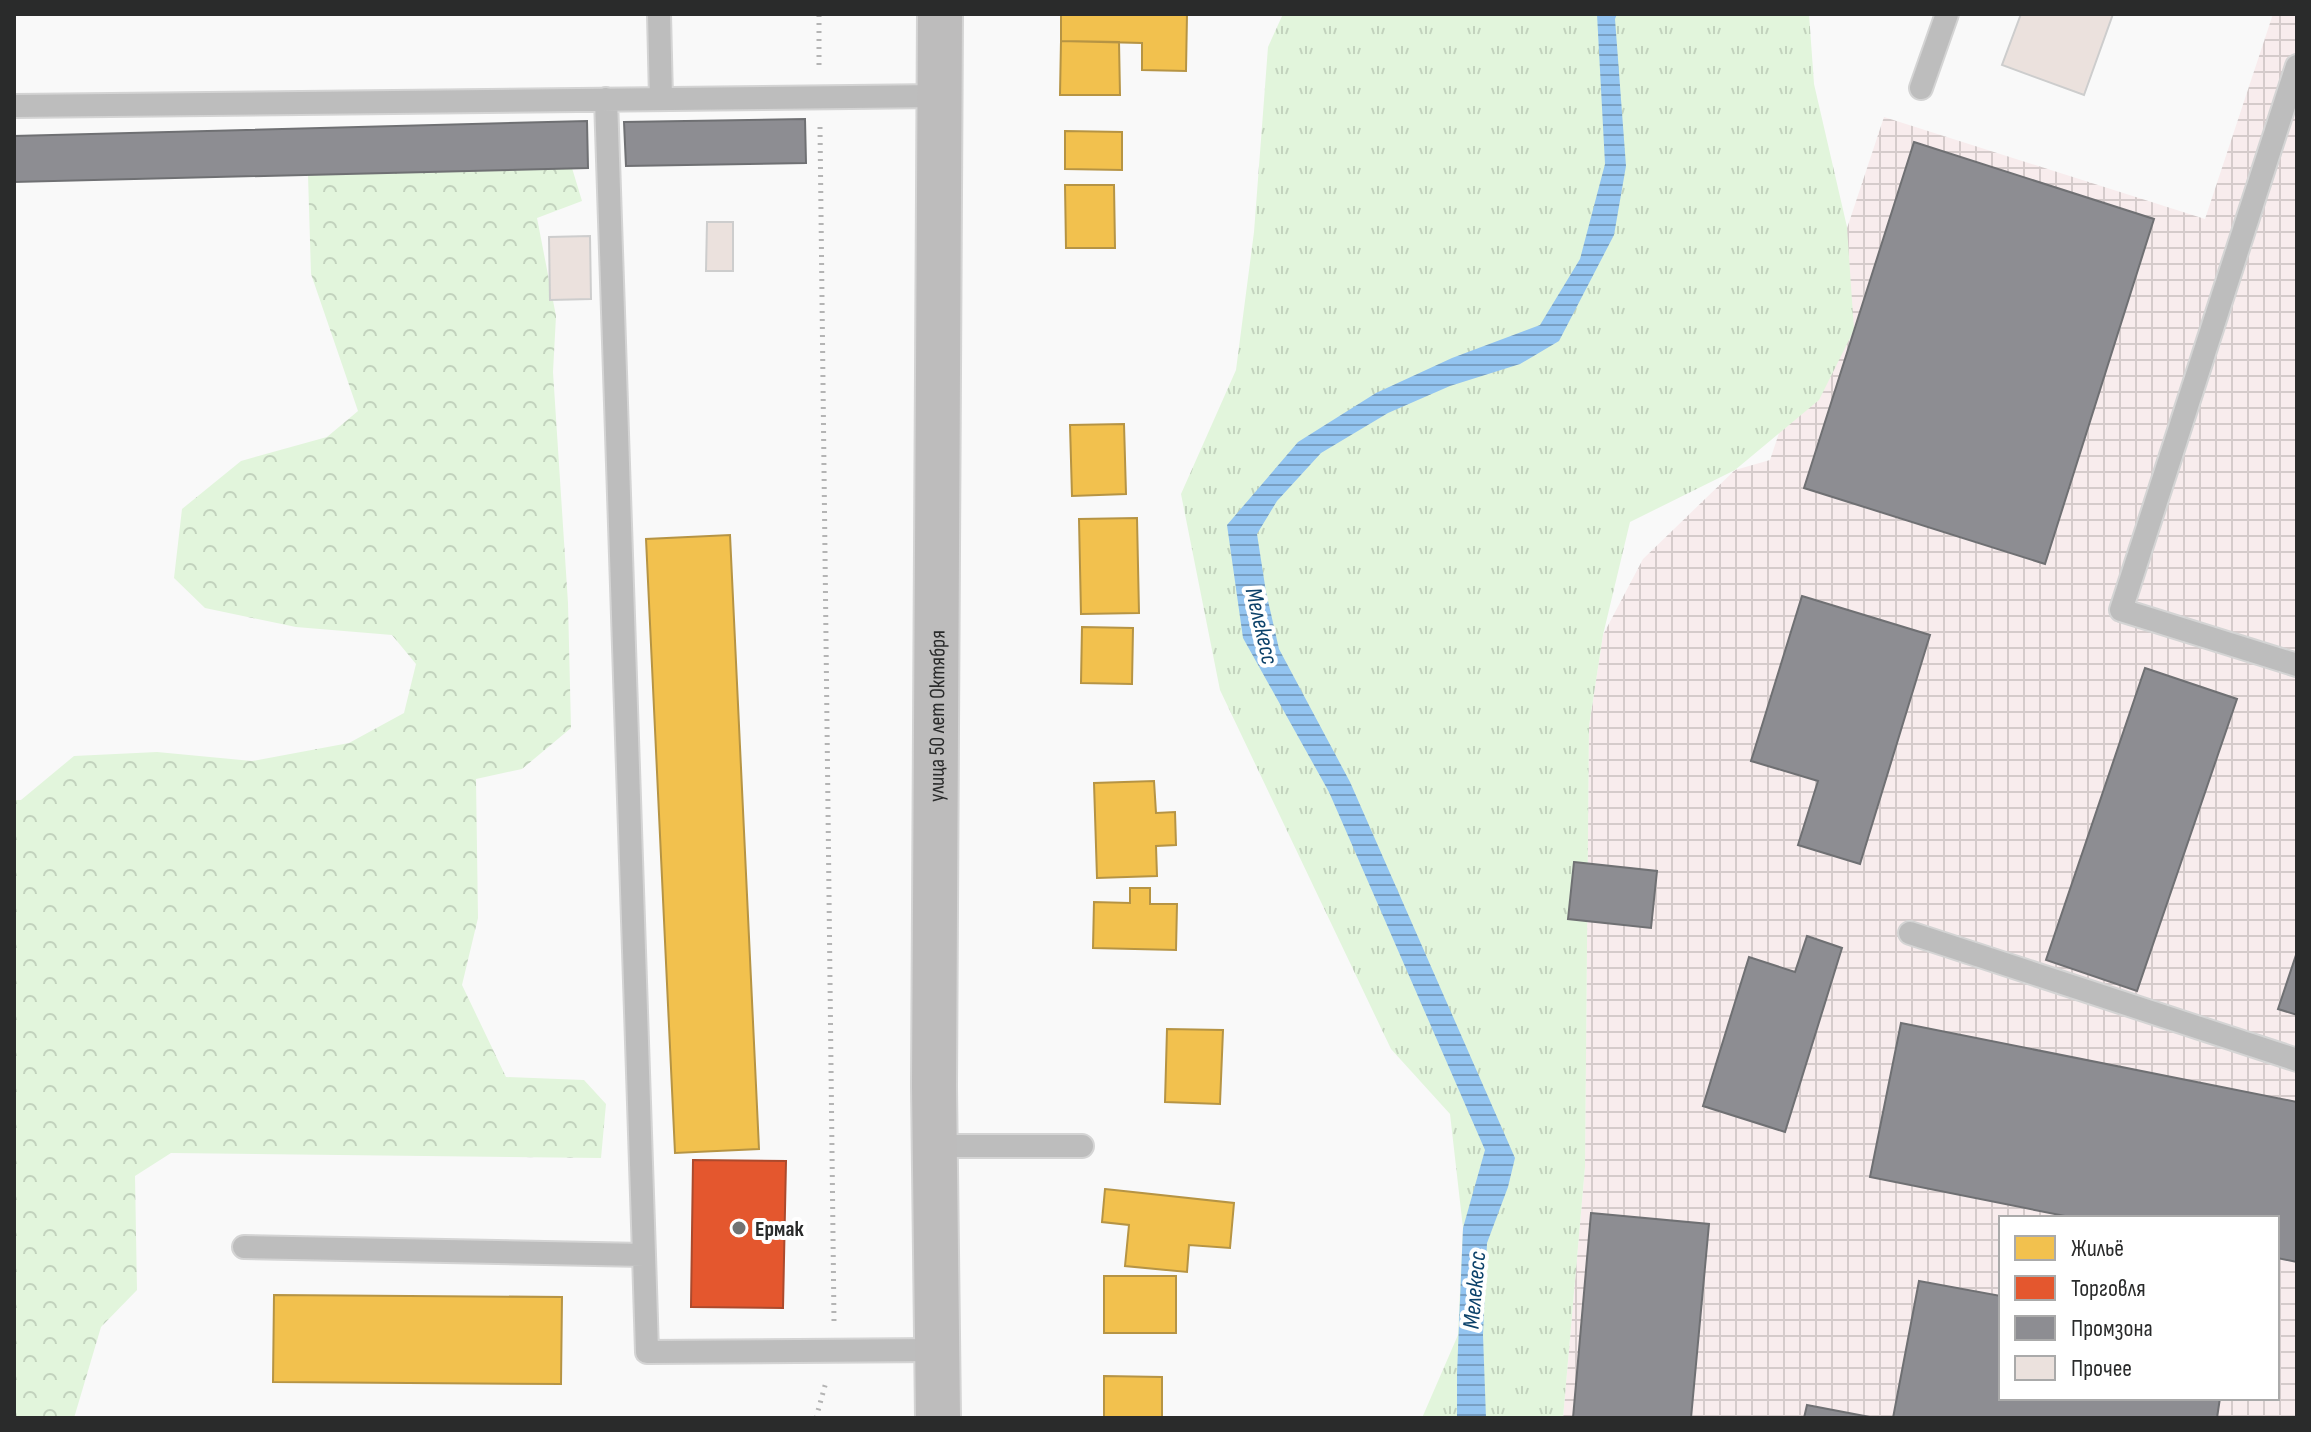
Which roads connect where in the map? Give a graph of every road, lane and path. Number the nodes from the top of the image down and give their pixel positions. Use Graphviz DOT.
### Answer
graph roads {
  1 [pos="659,14"];
  2 [pos="819,14"];
  3 [pos="940,14"];
  4 [pos="1947,14"];
  5 [pos="2297,66"];
  6 [pos="1921,88"];
  7 [pos="939,96"];
  8 [pos="819,97"];
  9 [pos="606,99"];
  10 [pos="661,99"];
  11 [pos="14,106"];
  12 [pos="2297,665"];
  13 [pos="1910,933"];
  14 [pos="2297,1060"];
  15 [pos="935,1146"];
  16 [pos="1082,1146"];
  17 [pos="244,1247"];
  18 [pos="644,1255"];
  19 [pos="937,1350"];
  20 [pos="834,1351"];
  21 [pos="816,1418"];
  22 [pos="938,1418"];
  1 -- 10 [label="lane"];
  2 -- 8 [label="path"];
  3 -- 7 [label="main road, улица 50 лет Октября"];
  4 -- 6 [label="lane"];
  5 -- 12 [label="lane"];
  7 -- 8 [label="lane"];
  7 -- 15 [label="main road, улица 50 лет Октября"];
  8 -- 10 [label="lane"];
  8 -- 20 [label="path"];
  9 -- 10 [label="lane"];
  9 -- 11 [label="lane"];
  9 -- 18 [label="lane"];
  13 -- 14 [label="lane"];
  15 -- 16 [label="lane"];
  15 -- 19 [label="main road, улица 50 лет Октября"];
  17 -- 18 [label="lane"];
  18 -- 20 [label="lane"];
  19 -- 20 [label="lane"];
  19 -- 22 [label="main road, улица 50 лет Октября"];
  20 -- 21 [label="path"];
}
